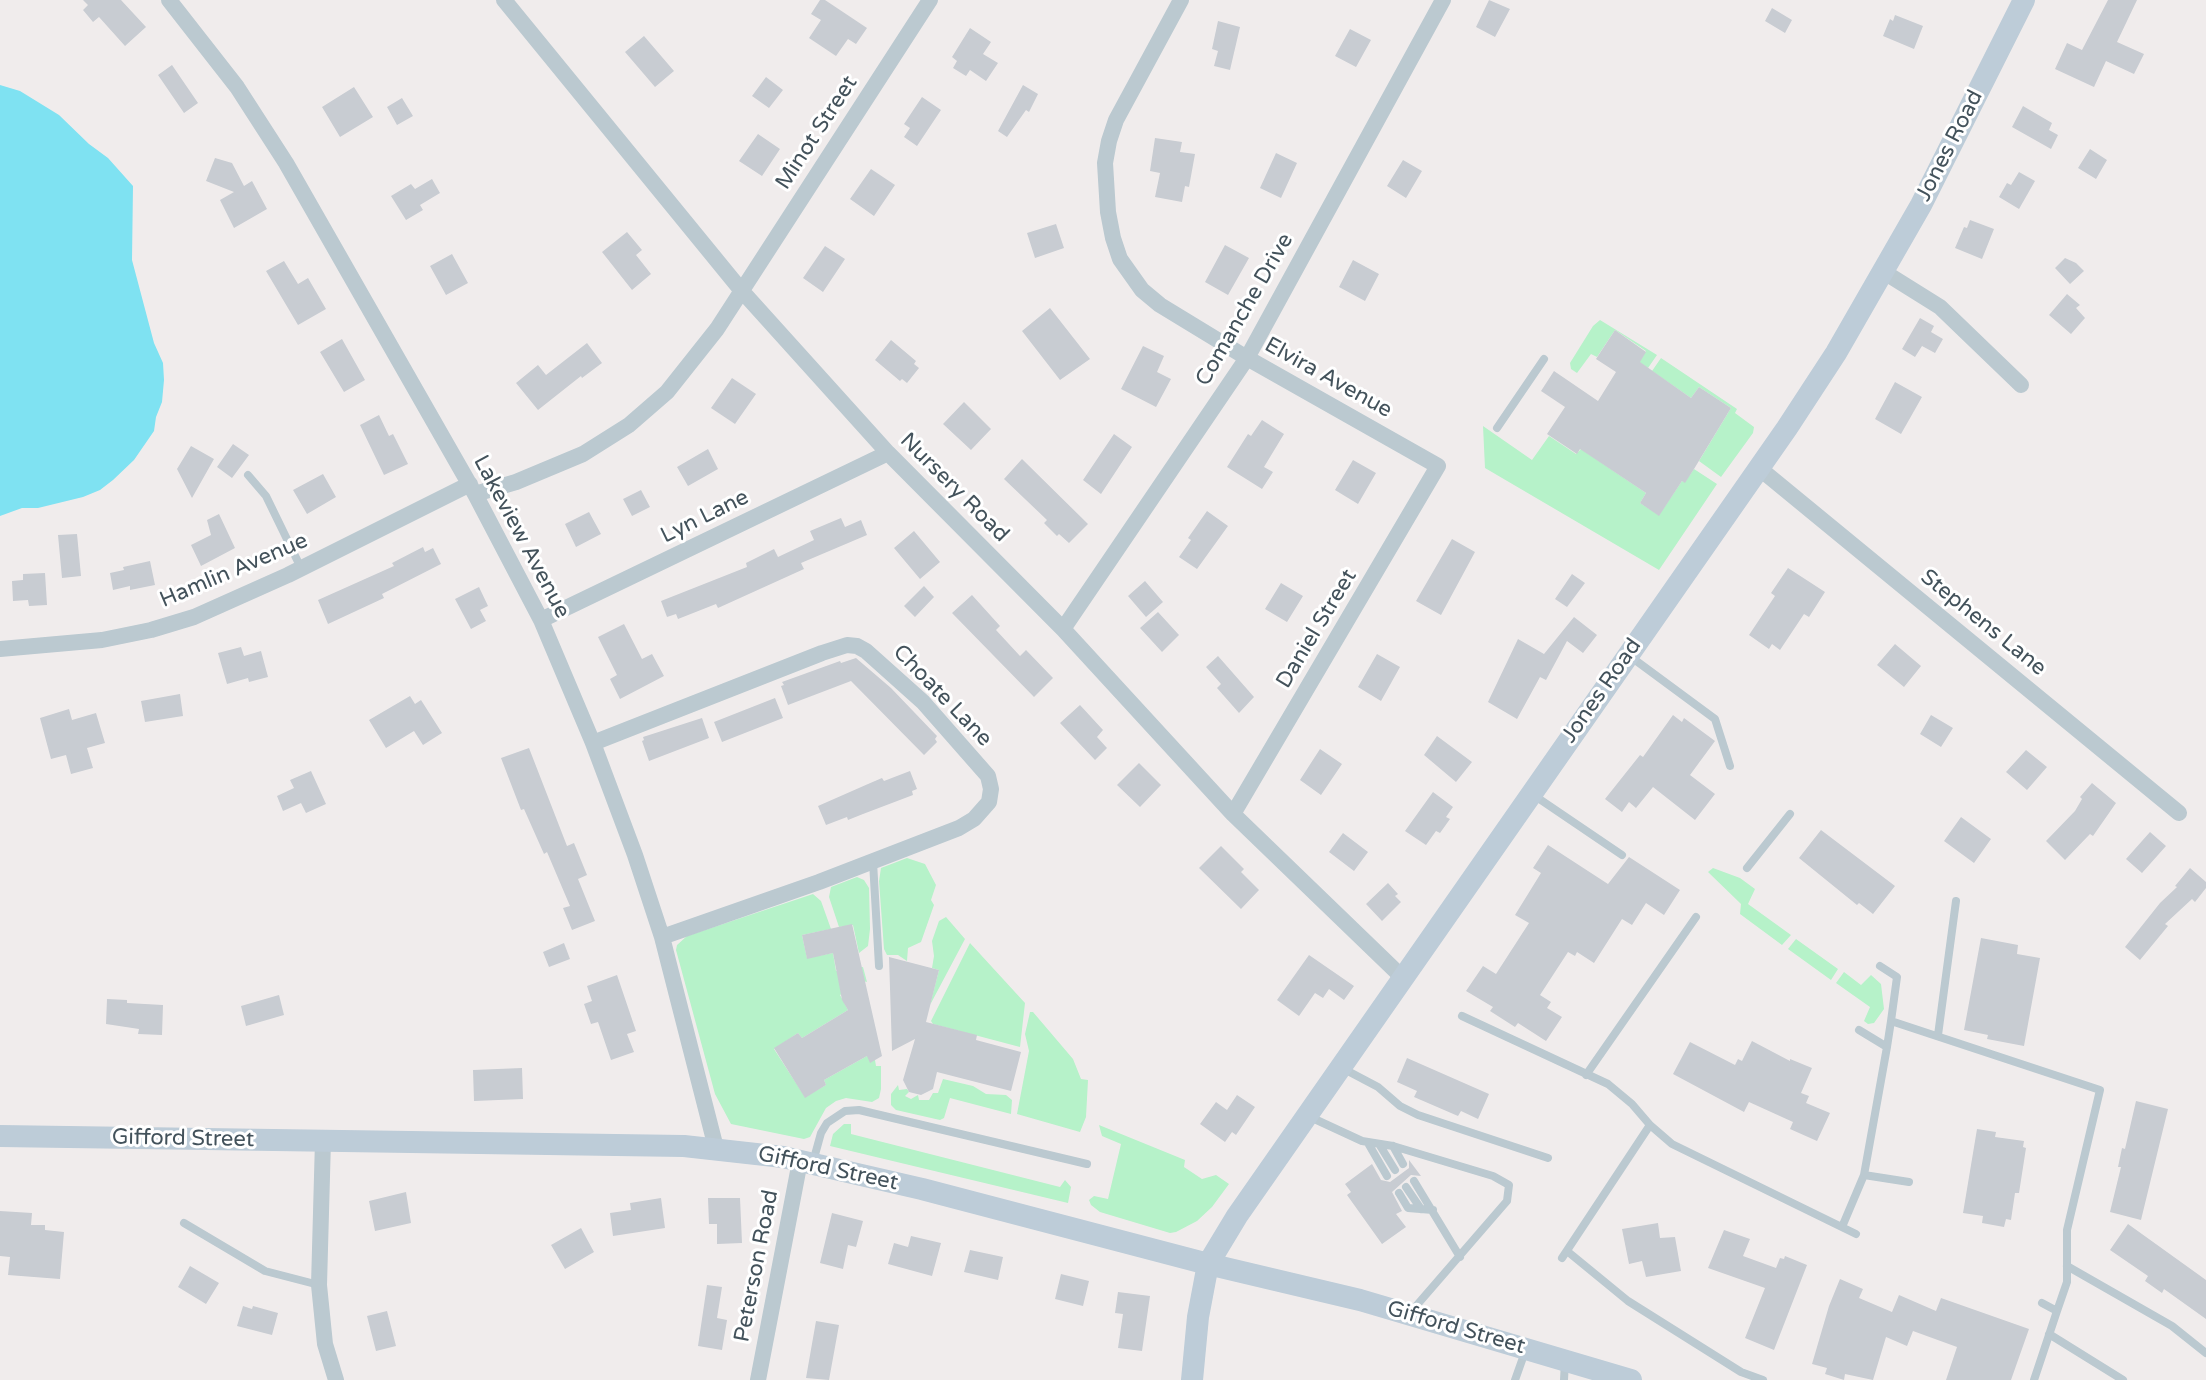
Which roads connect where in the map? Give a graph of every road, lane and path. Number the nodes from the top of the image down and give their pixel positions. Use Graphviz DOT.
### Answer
graph roads {
  1 [pos="169,0"];
  2 [pos="504,0"];
  3 [pos="930,0"];
  4 [pos="1181,0"];
  5 [pos="1443,0"];
  6 [pos="2024,0"];
  7 [pos="1884,272"];
  8 [pos="741,290"];
  9 [pos="1247,358"];
  10 [pos="1544,359"];
  11 [pos="2021,385"];
  12 [pos="1497,428"];
  13 [pos="888,453"];
  14 [pos="1438,466"];
  15 [pos="1759,468"];
  16 [pos="248,475"];
  17 [pos="472,489"];
  18 [pos="301,568"];
  19 [pos="541,620"];
  20 [pos="1063,629"];
  21 [pos="0,649"];
  22 [pos="1627,654"];
  23 [pos="593,743"];
  24 [pos="1730,766"];
  25 [pos="1531,793"];
  26 [pos="2179,813"];
  27 [pos="1233,814"];
  28 [pos="1790,814"];
  29 [pos="1622,855"];
  30 [pos="873,862"];
  31 [pos="1747,868"];
  32 [pos="1956,901"];
  33 [pos="1696,917"];
  34 [pos="662,937"];
  35 [pos="879,966"];
  36 [pos="1880,966"];
  37 [pos="1403,978"];
  38 [pos="1462,1016"];
  39 [pos="1891,1021"];
  40 [pos="1859,1030"];
  41 [pos="1938,1035"];
  42 [pos="1887,1047"];
  43 [pos="1341,1067"];
  44 [pos="1586,1075"];
  45 [pos="1307,1116"];
  46 [pos="1650,1125"];
  47 [pos="0,1136"];
  48 [pos="323,1140"];
  49 [pos="1368,1143"];
  50 [pos="1379,1144"];
  51 [pos="1393,1146"];
  52 [pos="716,1148"];
  53 [pos="1548,1158"];
  54 [pos="806,1162"];
  55 [pos="1087,1164"];
  56 [pos="1395,1170"];
  57 [pos="1864,1175"];
  58 [pos="1909,1182"];
  59 [pos="1433,1210"];
  60 [pos="184,1223"];
  61 [pos="1842,1227"];
  62 [pos="1856,1234"];
  63 [pos="1462,1255"];
  64 [pos="1208,1264"];
  65 [pos="2067,1266"];
  66 [pos="319,1285"];
  67 [pos="2042,1303"];
  68 [pos="2057,1311"];
  69 [pos="1408,1315"];
  70 [pos="2049,1334"];
  71 [pos="1527,1349"];
  72 [pos="2206,1353"];
  73 [pos="1564,1370"];
  74 [pos="336,1380"];
  75 [pos="758,1380"];
  76 [pos="1192,1380"];
  77 [pos="1515,1380"];
  78 [pos="1631,1380"];
  79 [pos="1763,1380"];
  80 [pos="2034,1380"];
  81 [pos="2123,1380"];
  1 -- 17 [label="street, Lakeview Avenue"];
  2 -- 8 [label="street, Nursery Road"];
  3 -- 8 [label="street, Minot Street"];
  4 -- 9 [label="street, Elvira Avenue"];
  5 -- 9 [label="street, Comanche Drive"];
  6 -- 7 [label="main road, Jones Road"];
  7 -- 11 [label="street"];
  7 -- 15 [label="main road, Jones Road"];
  8 -- 13 [label="street, Nursery Road"];
  8 -- 17 [label="street, Minot Street"];
  9 -- 14 [label="street, Elvira Avenue"];
  9 -- 20 [label="street, Comanche Drive"];
  10 -- 12 [label="lane"];
  13 -- 19 [label="street, Lyn Lane"];
  13 -- 20 [label="street, Nursery Road"];
  14 -- 27 [label="street, Daniel Street"];
  15 -- 22 [label="main road, Jones Road"];
  15 -- 26 [label="street, Stephens Lane"];
  16 -- 18 [label="lane"];
  17 -- 18 [label="street, Hamlin Avenue"];
  17 -- 19 [label="street, Lakeview Avenue"];
  18 -- 21 [label="street, Hamlin Avenue"];
  19 -- 23 [label="street, Lakeview Avenue"];
  20 -- 27 [label="street, Nursery Road"];
  22 -- 24 [label="lane"];
  22 -- 25 [label="main road, Jones Road"];
  23 -- 30 [label="street, Choate Lane"];
  23 -- 34 [label="street, Lakeview Avenue"];
  25 -- 29 [label="lane"];
  25 -- 37 [label="main road, Jones Road"];
  27 -- 37 [label="street, Nursery Road"];
  28 -- 31 [label="lane"];
  30 -- 34 [label="street, Choate Lane"];
  30 -- 35 [label="lane"];
  32 -- 41 [label="lane"];
  33 -- 44 [label="lane"];
  34 -- 52 [label="street, Lakeview Avenue"];
  36 -- 39 [label="lane"];
  37 -- 43 [label="main road, Jones Road"];
  38 -- 44 [label="lane"];
  39 -- 41 [label="lane"];
  39 -- 42 [label="lane"];
  40 -- 42 [label="lane"];
  41 -- 65 [label="lane"];
  42 -- 57 [label="lane"];
  43 -- 45 [label="main road, Jones Road"];
  43 -- 53 [label="lane"];
  44 -- 46 [label="lane"];
  45 -- 49 [label="lane"];
  45 -- 64 [label="main road, Jones Road"];
  46 -- 61 [label="lane"];
  46 -- 79 [label="lane"];
  47 -- 48 [label="main road, Gifford Street"];
  48 -- 52 [label="main road, Gifford Street"];
  48 -- 66 [label="street"];
  49 -- 50 [label="lane"];
  49 -- 56 [label="lane"];
  50 -- 51 [label="lane"];
  50 -- 56 [label="lane"];
  51 -- 56 [label="lane"];
  51 -- 63 [label="lane"];
  52 -- 54 [label="main road, Gifford Street"];
  54 -- 55 [label="lane"];
  54 -- 64 [label="main road, Gifford Street"];
  54 -- 75 [label="street, Peterson Road"];
  57 -- 58 [label="lane"];
  57 -- 61 [label="lane"];
  59 -- 59 [label="lane"];
  59 -- 63 [label="lane"];
  60 -- 66 [label="lane"];
  61 -- 62 [label="lane"];
  63 -- 69 [label="lane"];
  64 -- 69 [label="main road, Gifford Street"];
  64 -- 76 [label="main road, Jones Road"];
  65 -- 68 [label="lane"];
  65 -- 72 [label="lane"];
  66 -- 74 [label="street"];
  67 -- 68 [label="lane"];
  68 -- 70 [label="lane"];
  69 -- 71 [label="main road, Gifford Street"];
  70 -- 80 [label="lane"];
  70 -- 81 [label="lane"];
  71 -- 73 [label="main road, Gifford Street"];
  71 -- 77 [label="lane"];
  73 -- 78 [label="main road, Gifford Street"];
}
